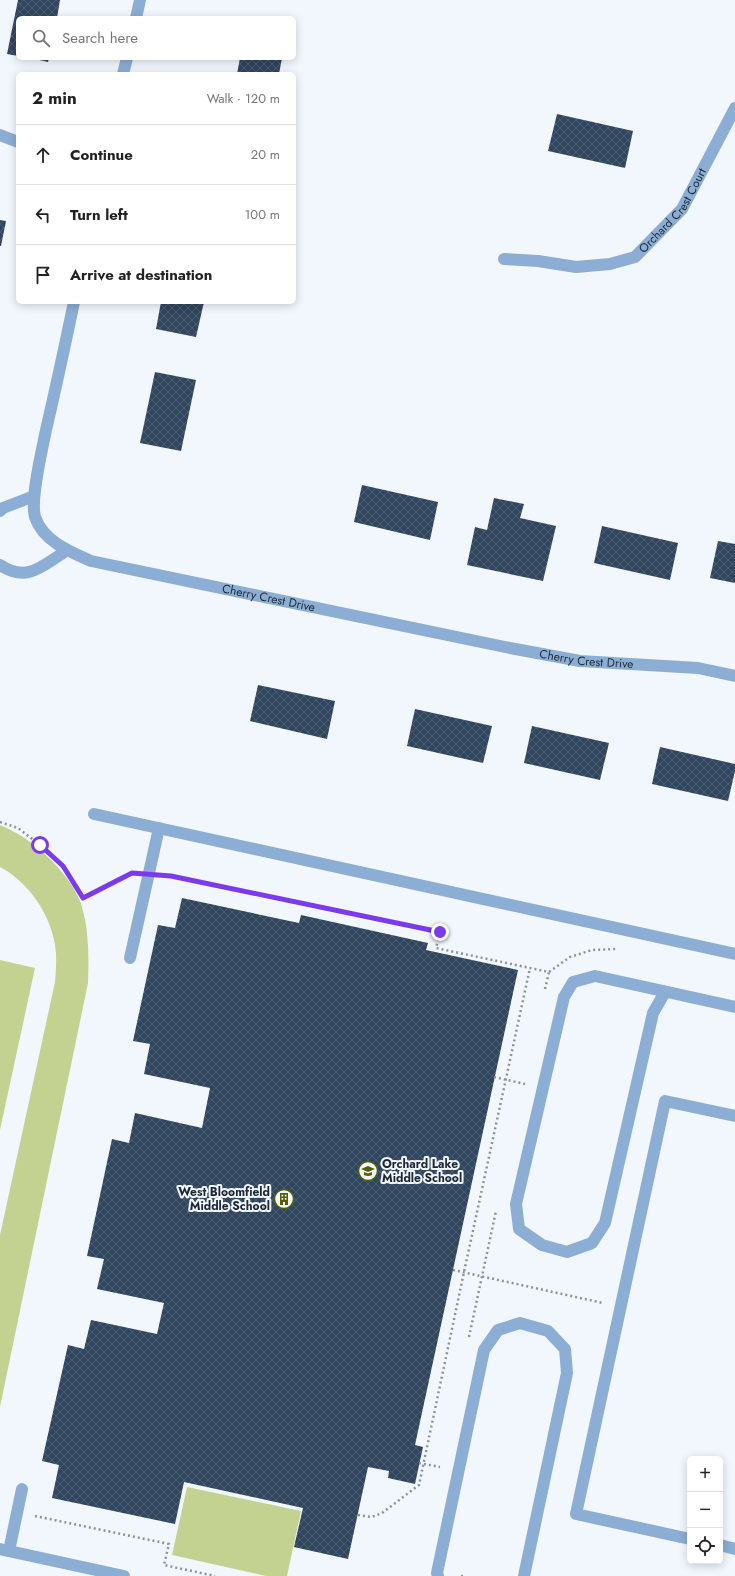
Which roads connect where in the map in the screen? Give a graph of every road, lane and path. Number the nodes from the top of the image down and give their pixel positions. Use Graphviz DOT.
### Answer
graph roads {
  1 [pos="140,0"];
  2 [pos="136,16"];
  3 [pos="126,60"];
  4 [pos="124,72"];
  5 [pos="735,108"];
  6 [pos="0,135"];
  7 [pos="16,141"];
  8 [pos="504,259"];
  9 [pos="74,304"];
  10 [pos="34,496"];
  11 [pos="0,511"];
  12 [pos="66,551"];
  13 [pos="0,565"];
  14 [pos="735,676"];
  15 [pos="94,814"];
  16 [pos="0,822"];
  17 [pos="159,828"];
  18 [pos="149,874"];
  19 [pos="622,950"];
  20 [pos="735,954"];
  21 [pos="130,958"];
  22 [pos="530,968"];
  23 [pos="549,972"];
  24 [pos="665,992"];
  25 [pos="544,994"];
  26 [pos="735,1007"];
  27 [pos="526,1076"];
  28 [pos="494,1077"];
  29 [pos="506,1080"];
  30 [pos="524,1084"];
  31 [pos="542,1088"];
  32 [pos="523,1092"];
  33 [pos="735,1116"];
  34 [pos="497,1207"];
  35 [pos="453,1270"];
  36 [pos="464,1272"];
  37 [pos="482,1276"];
  38 [pos="621,1306"];
  39 [pos="468,1337"];
  40 [pos="441,1459"];
  41 [pos="438,1474"];
  42 [pos="22,1489"];
  43 [pos="17,1512"];
  44 [pos="358,1515"];
  45 [pos="687,1538"];
  46 [pos="723,1546"];
  47 [pos="735,1549"];
  48 [pos="5,1550"];
  49 [pos="124,1576"];
  50 [pos="215,1576"];
  51 [pos="438,1576"];
  52 [pos="461,1576"];
  53 [pos="464,1576"];
  54 [pos="524,1576"];
  1 -- 2 [label="street"];
  3 -- 4 [label="street"];
  5 -- 8 [label="street, Orchard Crest Court"];
  6 -- 7 [label="street"];
  9 -- 10 [label="street, Cherry Crest Drive"];
  10 -- 11 [label="street"];
  10 -- 12 [label="street, Cherry Crest Drive"];
  12 -- 13 [label="street"];
  12 -- 14 [label="street, Cherry Crest Drive"];
  15 -- 17 [label="street"];
  16 -- 18 [label="path"];
  17 -- 18 [label="street"];
  17 -- 20 [label="street"];
  18 -- 21 [label="street"];
  18 -- 22 [label="path"];
  19 -- 23 [label="path"];
  22 -- 23 [label="path"];
  22 -- 29 [label="path"];
  23 -- 25 [label="path"];
  24 -- 26 [label="street"];
  24 -- 31 [label="street"];
  24 -- 31 [label="street"];
  27 -- 30 [label="path"];
  28 -- 29 [label="path"];
  29 -- 30 [label="path"];
  29 -- 36 [label="path"];
  30 -- 31 [label="path"];
  30 -- 32 [label="path"];
  33 -- 38 [label="street"];
  34 -- 37 [label="path"];
  35 -- 36 [label="path"];
  36 -- 37 [label="path"];
  36 -- 44 [label="path"];
  37 -- 38 [label="path"];
  37 -- 39 [label="path"];
  38 -- 45 [label="street"];
  40 -- 41 [label="path"];
  42 -- 43 [label="street"];
  43 -- 48 [label="street"];
  43 -- 50 [label="path"];
  46 -- 47 [label="street"];
  48 -- 49 [label="street"];
  51 -- 54 [label="street"];
  52 -- 53 [label="path"];
}
